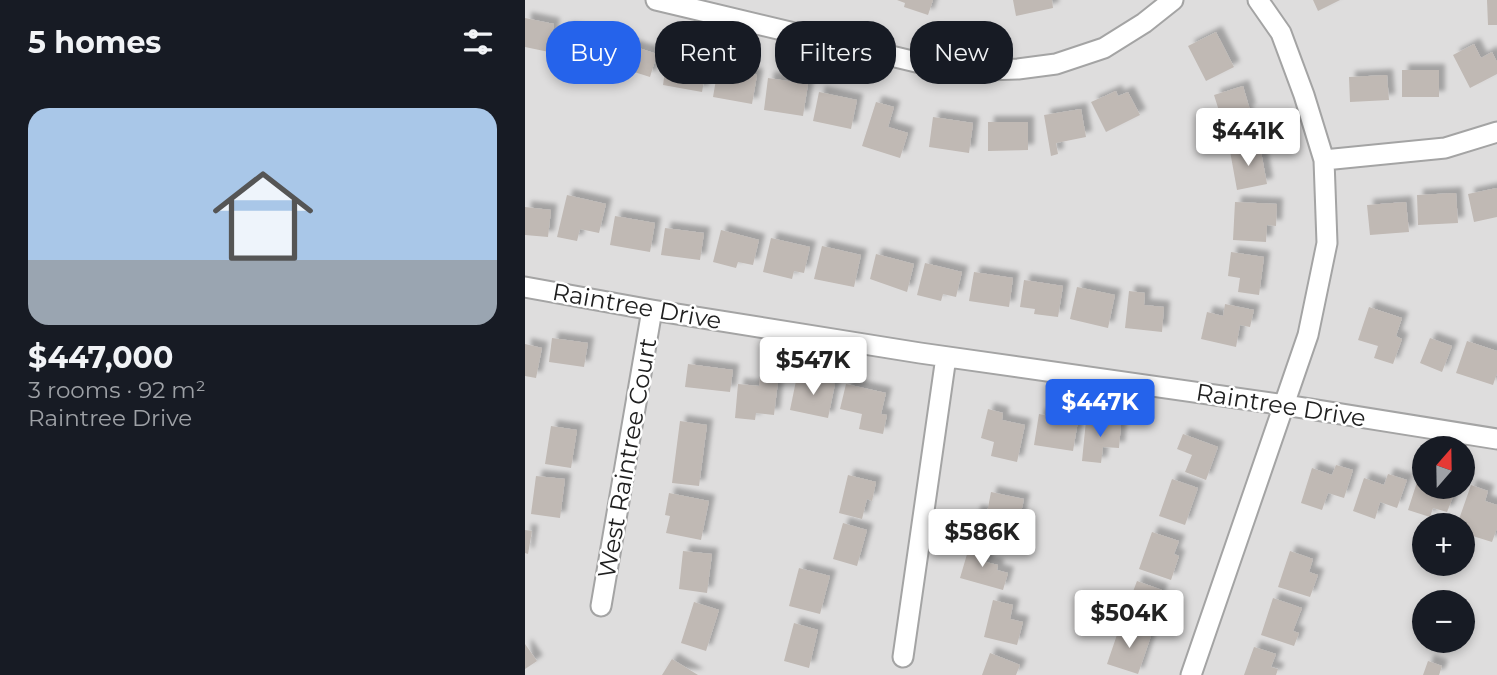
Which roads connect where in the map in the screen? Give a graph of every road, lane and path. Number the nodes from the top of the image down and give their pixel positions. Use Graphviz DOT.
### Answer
graph roads {
  1 [pos="656,0"];
  2 [pos="1173,0"];
  3 [pos="1258,0"];
  4 [pos="1497,132"];
  5 [pos="1324,160"];
  6 [pos="525,287"];
  7 [pos="652,310"];
  8 [pos="946,357"];
  9 [pos="1285,405"];
  10 [pos="1497,439"];
  11 [pos="601,607"];
  12 [pos="903,657"];
  13 [pos="1191,675"];
  1 -- 2 [label="street"];
  3 -- 5 [label="street"];
  4 -- 5 [label="street"];
  5 -- 9 [label="street"];
  6 -- 7 [label="street, Raintree Drive"];
  7 -- 8 [label="street, Raintree Drive"];
  7 -- 11 [label="street, West Raintree Court"];
  8 -- 9 [label="street, Raintree Drive"];
  8 -- 12 [label="street"];
  9 -- 10 [label="street, Raintree Drive"];
  9 -- 13 [label="street"];
}
